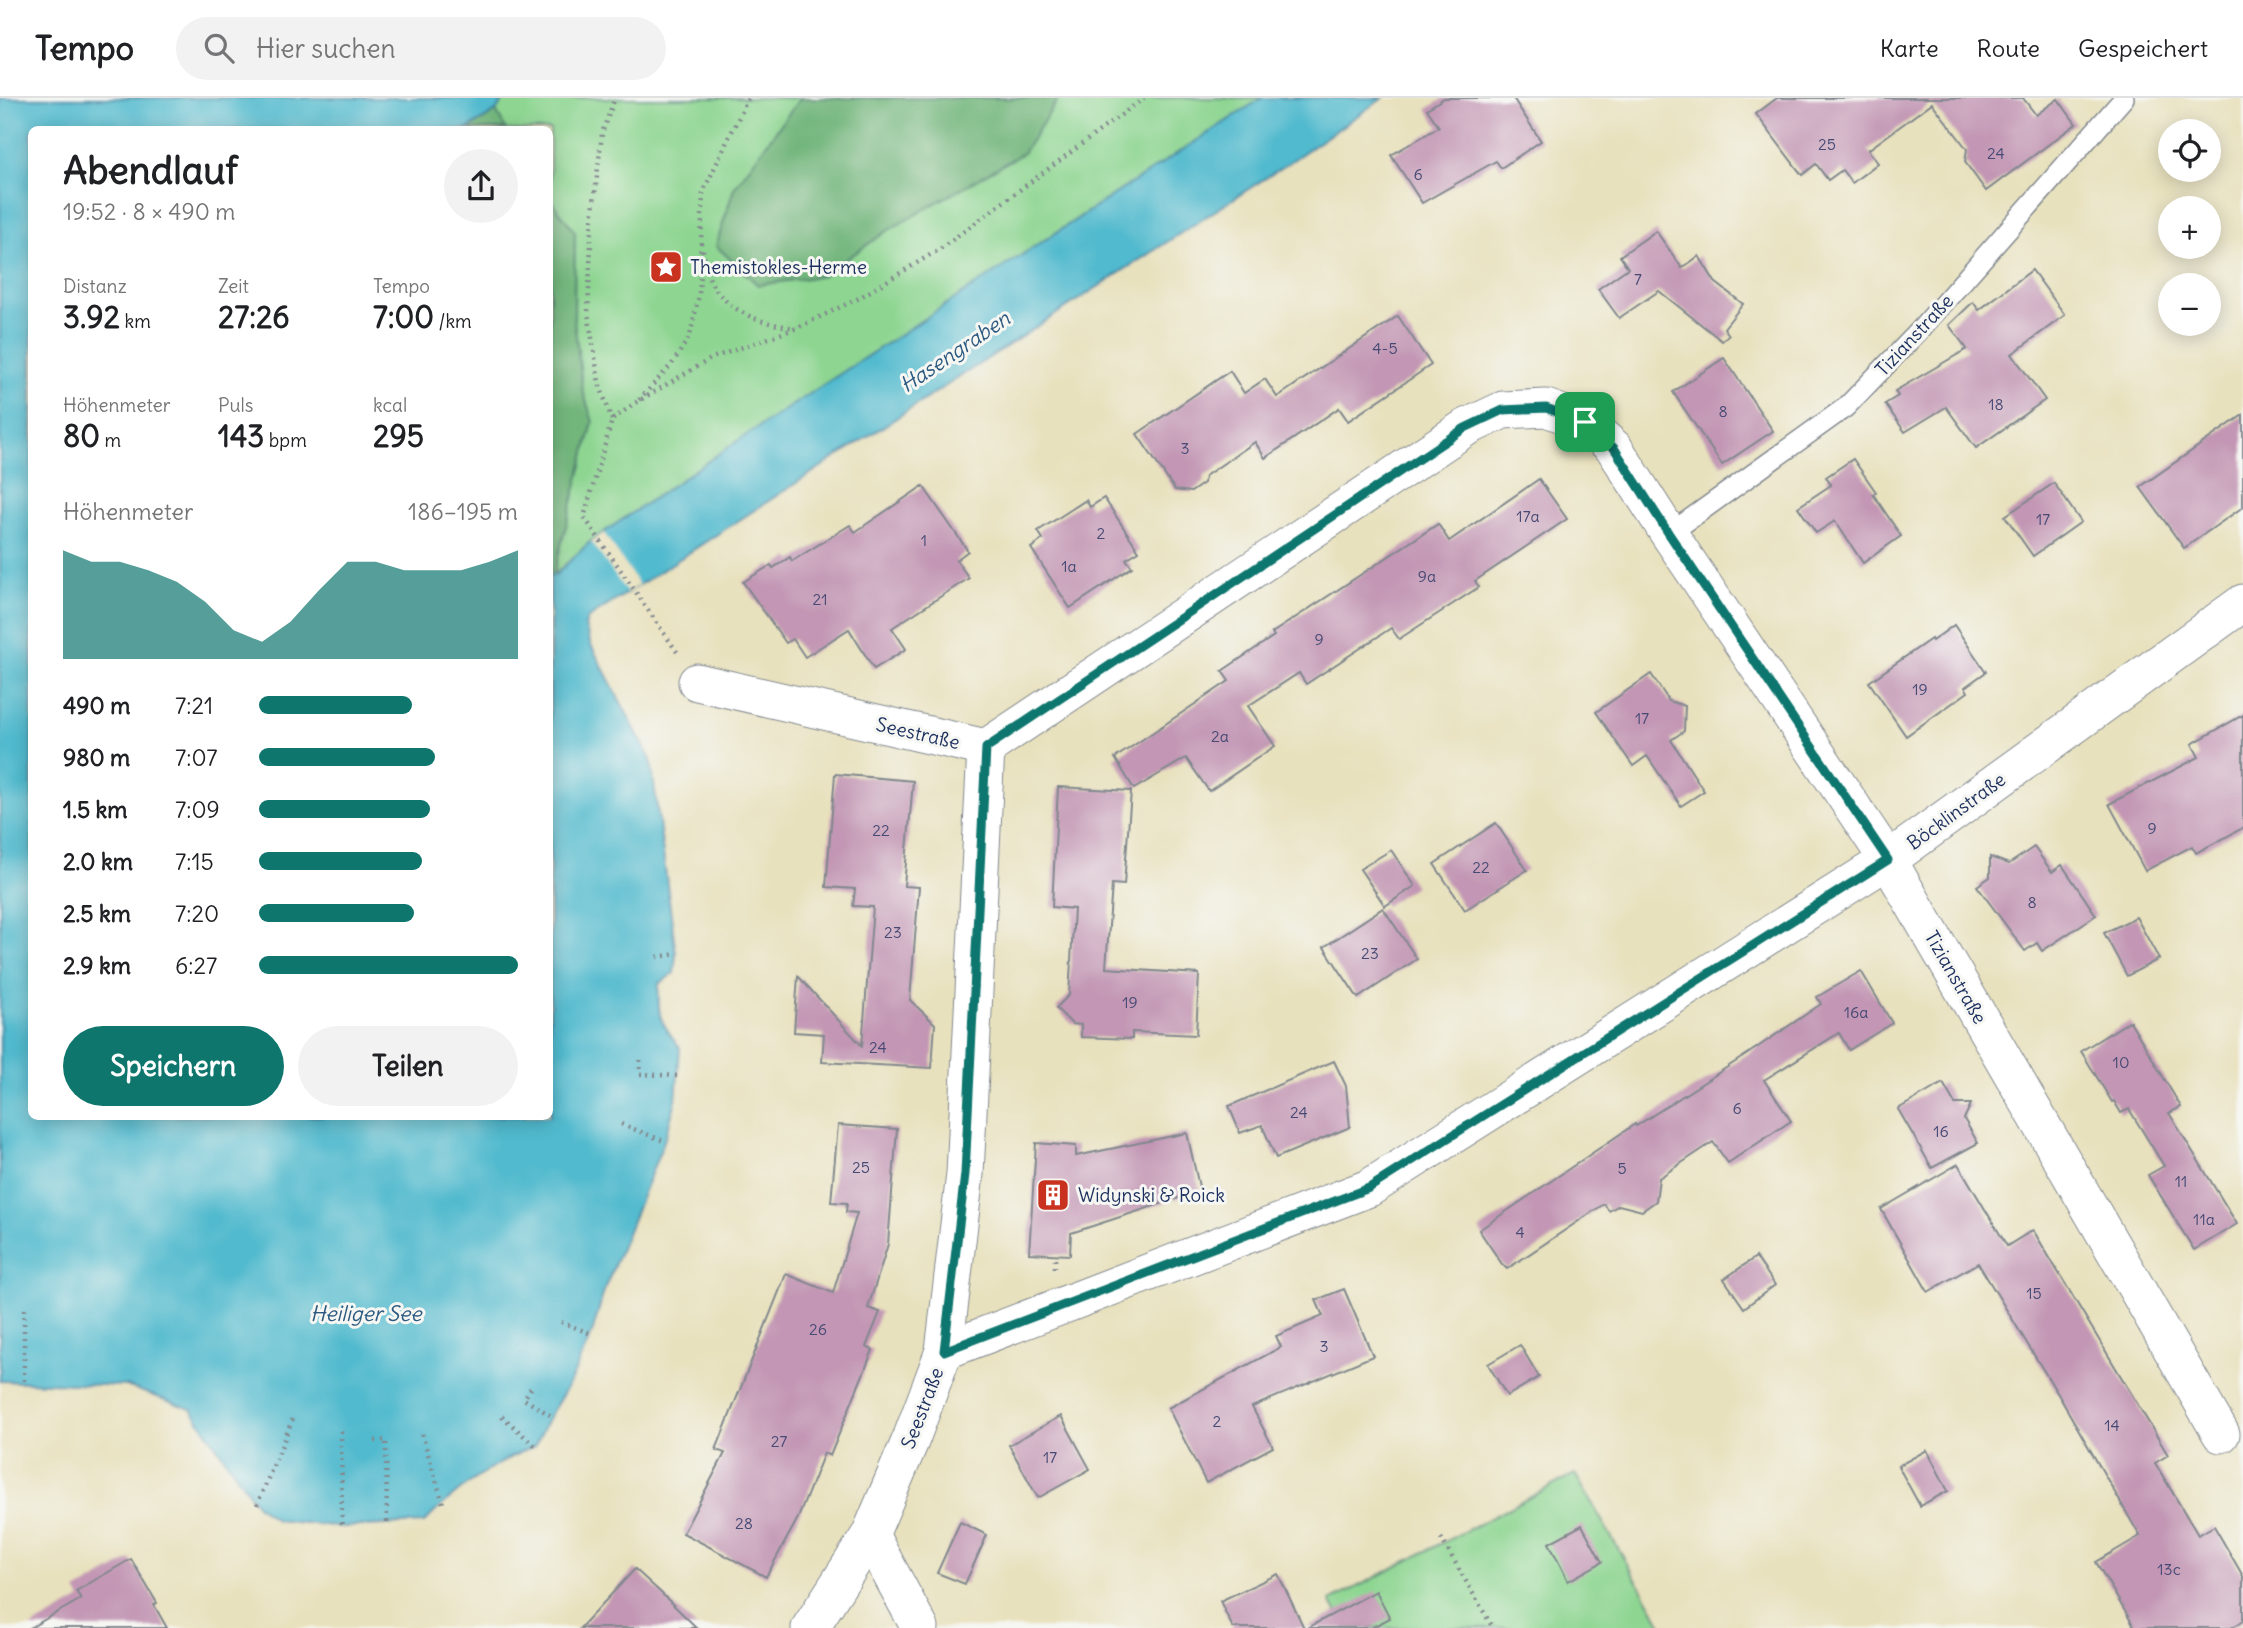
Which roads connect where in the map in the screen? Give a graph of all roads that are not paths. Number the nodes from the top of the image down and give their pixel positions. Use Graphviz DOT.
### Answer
graph roads {
  1 [pos="2124,98"];
  2 [pos="1669,534"];
  3 [pos="2243,603"];
  4 [pos="697,682"];
  5 [pos="986,748"];
  6 [pos="1888,860"];
  7 [pos="944,1351"];
  8 [pos="2221,1434"];
  9 [pos="870,1535"];
  10 [pos="810,1628"];
  11 [pos="920,1628"];
  1 -- 2 [label="lane, Tizianstraße"];
  2 -- 5 [label="street, Tizianstraße"];
  2 -- 6 [label="street, Tizianstraße"];
  3 -- 6 [label="street, Böcklinstraße"];
  4 -- 5 [label="street, Seestraße"];
  5 -- 7 [label="street, Seestraße"];
  6 -- 7 [label="street, Böcklinstraße"];
  6 -- 8 [label="street, Tizianstraße"];
  7 -- 9 [label="street, Seestraße"];
  9 -- 10 [label="street, Seestraße"];
  9 -- 11 [label="street"];
}
